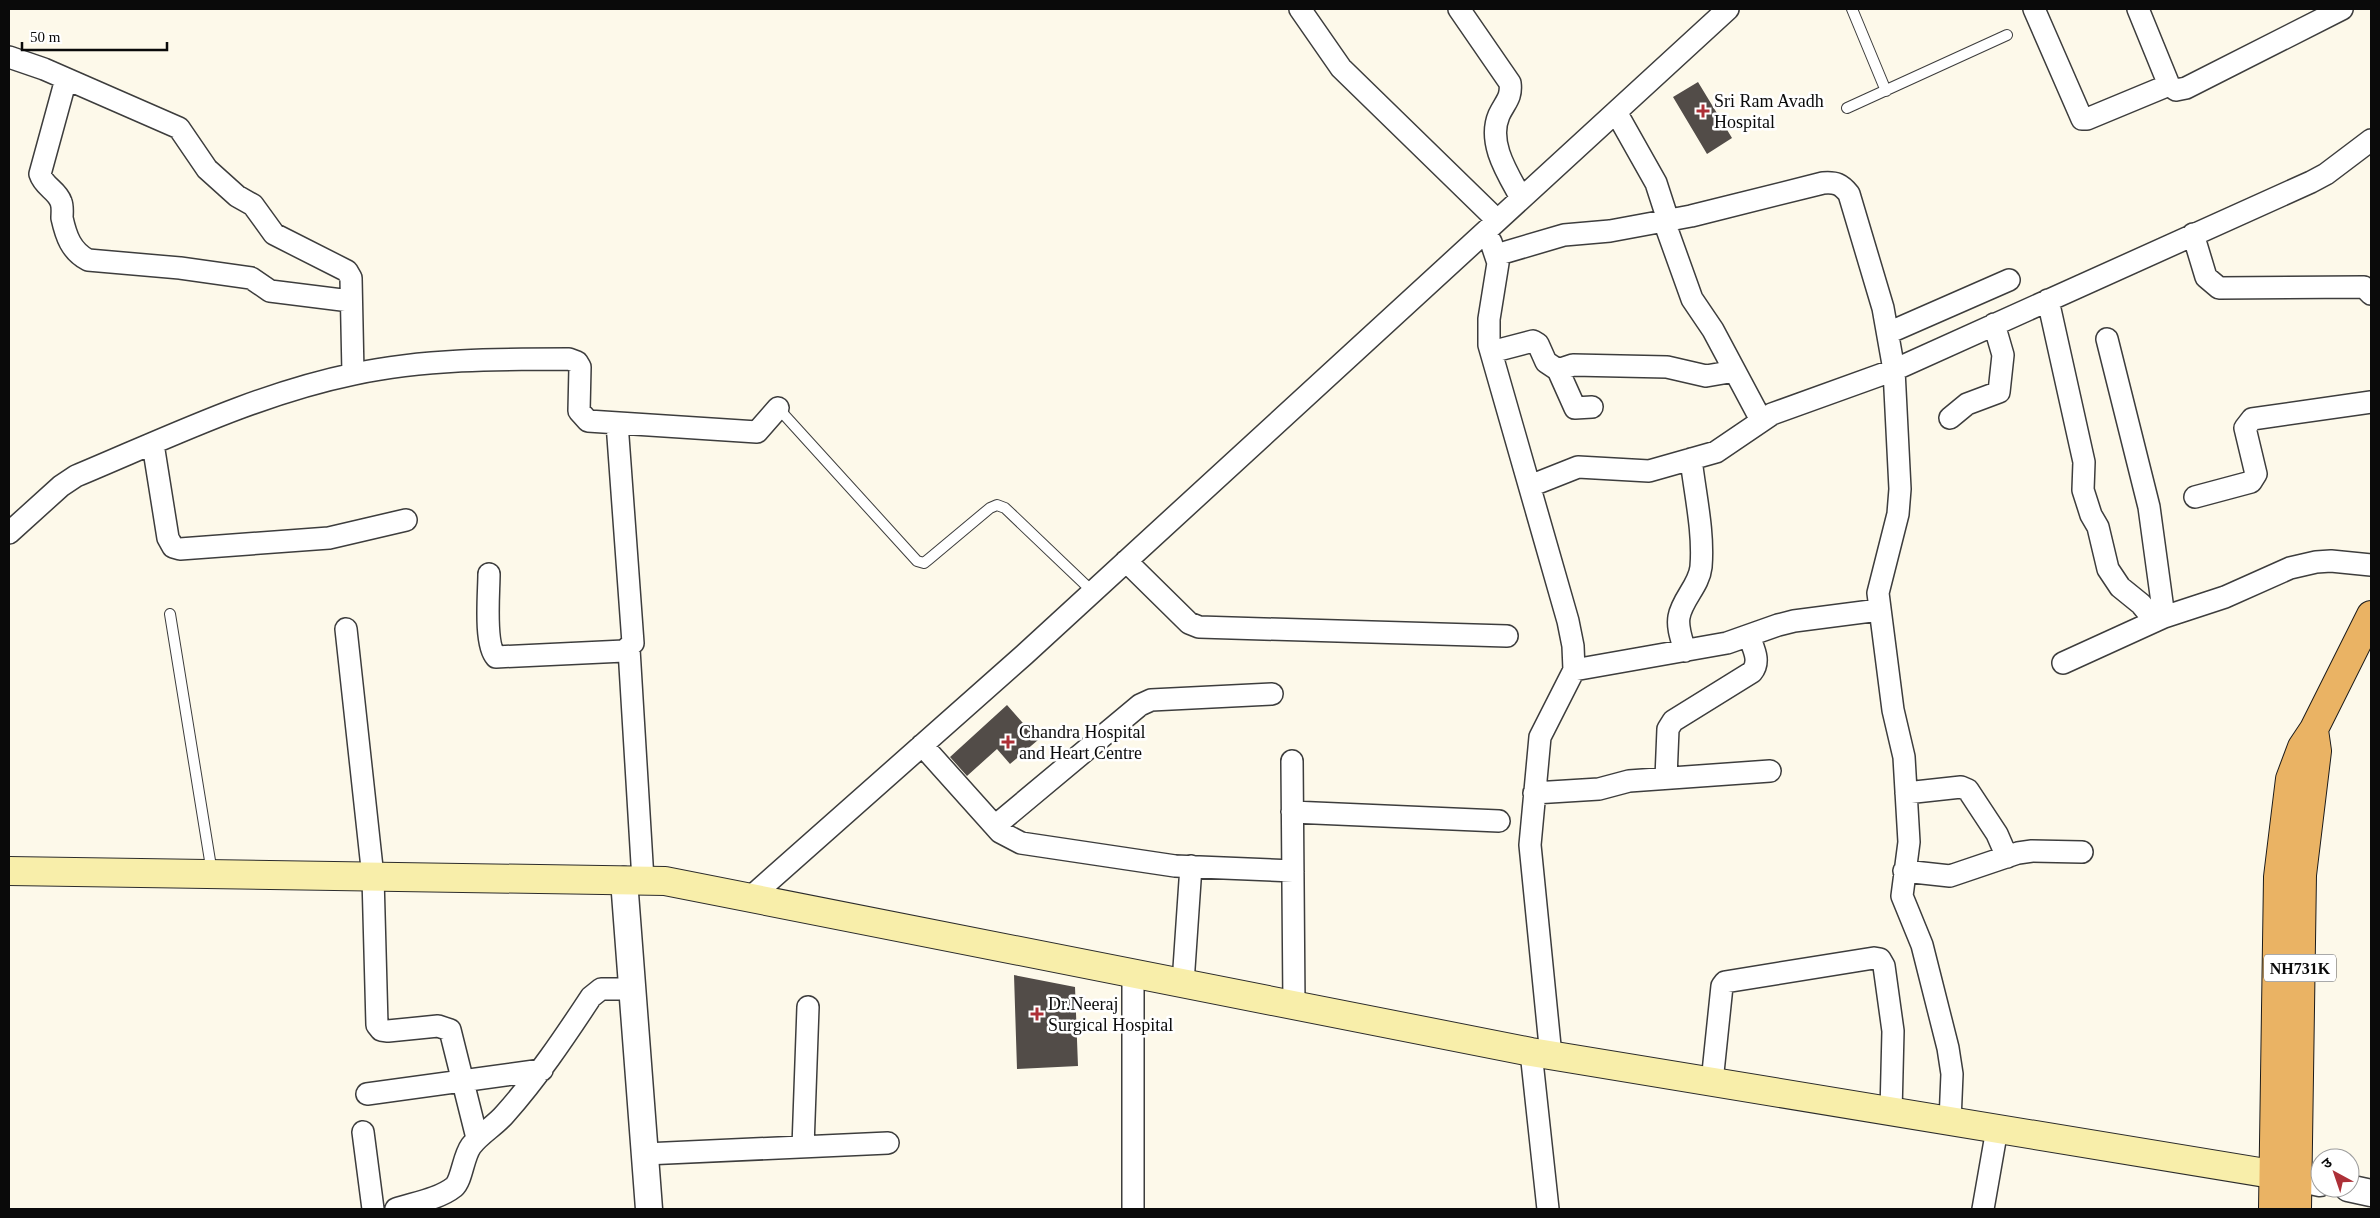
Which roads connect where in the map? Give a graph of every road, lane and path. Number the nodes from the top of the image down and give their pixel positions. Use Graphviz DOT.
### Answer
graph roads {
  1 [pos="1300,9"];
  2 [pos="1459,9"];
  3 [pos="1852,9"];
  4 [pos="2034,9"];
  5 [pos="2138,9"];
  6 [pos="2342,9"];
  7 [pos="1718,12"];
  8 [pos="2007,35"];
  9 [pos="9,58"];
  10 [pos="66,79"];
  11 [pos="2169,85"];
  12 [pos="1886,91"];
  13 [pos="1847,108"];
  14 [pos="1616,112"];
  15 [pos="2371,140"];
  16 [pos="1521,198"];
  17 [pos="1666,221"];
  18 [pos="1492,225"];
  19 [pos="2193,234"];
  20 [pos="1496,255"];
  21 [pos="2009,280"];
  22 [pos="2371,294"];
  23 [pos="2048,300"];
  24 [pos="350,301"];
  25 [pos="1994,324"];
  26 [pos="1888,333"];
  27 [pos="2107,339"];
  28 [pos="1491,352"];
  29 [pos="1558,370"];
  30 [pos="1894,370"];
  31 [pos="1735,371"];
  32 [pos="353,374"];
  33 [pos="2371,402"];
  34 [pos="1592,407"];
  35 [pos="778,408"];
  36 [pos="1950,418"];
  37 [pos="1761,420"];
  38 [pos="618,422"];
  39 [pos="153,444"];
  40 [pos="1691,459"];
  41 [pos="1530,486"];
  42 [pos="2195,497"];
  43 [pos="406,520"];
  44 [pos="9,533"];
  45 [pos="1126,561"];
  46 [pos="2371,566"];
  47 [pos="489,574"];
  48 [pos="1093,592"];
  49 [pos="1879,610"];
  50 [pos="170,614"];
  51 [pos="2371,615"];
  52 [pos="2159,619"];
  53 [pos="346,629"];
  54 [pos="1507,636"];
  55 [pos="1749,636"];
  56 [pos="629,648"];
  57 [pos="1684,651"];
  58 [pos="2063,663"];
  59 [pos="1574,670"];
  60 [pos="1272,694"];
  61 [pos="922,745"];
  62 [pos="1292,761"];
  63 [pos="1770,771"];
  64 [pos="1666,778"];
  65 [pos="1534,793"];
  66 [pos="1906,793"];
  67 [pos="1292,812"];
  68 [pos="1499,821"];
  69 [pos="995,826"];
  70 [pos="2082,852"];
  71 [pos="2007,857"];
  72 [pos="1191,866"];
  73 [pos="9,871"];
  74 [pos="1293,871"];
  75 [pos="1904,872"];
  76 [pos="212,874"];
  77 [pos="373,876"];
  78 [pos="633,880"];
  79 [pos="752,896"];
  80 [pos="1133,973"];
  81 [pos="1183,983"];
  82 [pos="632,989"];
  83 [pos="1294,1005"];
  84 [pos="808,1006"];
  85 [pos="1541,1054"];
  86 [pos="542,1070"];
  87 [pos="464,1080"];
  88 [pos="1712,1082"];
  89 [pos="367,1094"];
  90 [pos="1891,1112"];
  91 [pos="1950,1121"];
  92 [pos="1998,1129"];
  93 [pos="362,1132"];
  94 [pos="477,1138"];
  95 [pos="888,1143"];
  96 [pos="804,1147"];
  97 [pos="645,1154"];
  98 [pos="2297,1178"];
  99 [pos="373,1209"];
  100 [pos="396,1209"];
  101 [pos="649,1209"];
  102 [pos="1133,1209"];
  103 [pos="1548,1209"];
  104 [pos="1982,1209"];
  105 [pos="2273,1209"];
  106 [pos="2297,1209"];
  1 -- 18 [label="street"];
  2 -- 16 [label="street"];
  3 -- 12 [label="lane"];
  4 -- 11 [label="street"];
  5 -- 11 [label="street"];
  6 -- 11 [label="street"];
  7 -- 14 [label="street"];
  8 -- 12 [label="lane"];
  9 -- 10 [label="street"];
  10 -- 24 [label="street"];
  10 -- 24 [label="street"];
  12 -- 13 [label="lane"];
  14 -- 16 [label="street"];
  14 -- 17 [label="street"];
  15 -- 19 [label="street"];
  16 -- 18 [label="street"];
  17 -- 20 [label="street"];
  17 -- 26 [label="street"];
  17 -- 31 [label="street"];
  18 -- 20 [label="street"];
  18 -- 45 [label="street"];
  19 -- 22 [label="street"];
  19 -- 23 [label="street"];
  20 -- 28 [label="street"];
  21 -- 26 [label="street"];
  23 -- 25 [label="street"];
  23 -- 52 [label="street"];
  24 -- 32 [label="street"];
  25 -- 30 [label="street"];
  25 -- 36 [label="street"];
  26 -- 30 [label="street"];
  27 -- 52 [label="street"];
  28 -- 29 [label="street"];
  28 -- 41 [label="street"];
  29 -- 31 [label="street"];
  29 -- 34 [label="street"];
  30 -- 37 [label="street"];
  30 -- 49 [label="street"];
  31 -- 37 [label="street"];
  32 -- 38 [label="street"];
  32 -- 39 [label="street"];
  33 -- 42 [label="street"];
  35 -- 38 [label="street"];
  35 -- 48 [label="lane"];
  37 -- 40 [label="street"];
  38 -- 56 [label="street"];
  39 -- 43 [label="street"];
  39 -- 44 [label="street"];
  40 -- 41 [label="street"];
  40 -- 57 [label="street"];
  41 -- 59 [label="street"];
  45 -- 48 [label="street"];
  45 -- 54 [label="street"];
  46 -- 52 [label="street"];
  47 -- 56 [label="street"];
  48 -- 61 [label="street"];
  49 -- 55 [label="street"];
  49 -- 66 [label="street"];
  50 -- 76 [label="lane"];
  51 -- 98 [label="highway, NH731K"];
  52 -- 58 [label="street"];
  53 -- 77 [label="street"];
  55 -- 57 [label="street"];
  55 -- 64 [label="street"];
  56 -- 78 [label="street"];
  57 -- 59 [label="street"];
  59 -- 65 [label="street"];
  60 -- 69 [label="street"];
  61 -- 69 [label="street"];
  61 -- 79 [label="street"];
  62 -- 67 [label="street"];
  63 -- 64 [label="street"];
  64 -- 65 [label="street"];
  65 -- 85 [label="street"];
  66 -- 71 [label="street"];
  66 -- 75 [label="street"];
  67 -- 68 [label="street"];
  67 -- 74 [label="street"];
  69 -- 72 [label="street"];
  70 -- 71 [label="street"];
  71 -- 75 [label="street"];
  72 -- 74 [label="street"];
  72 -- 81 [label="street"];
  73 -- 76 [label="main road"];
  74 -- 83 [label="street"];
  75 -- 91 [label="street"];
  76 -- 77 [label="main road"];
  77 -- 78 [label="main road"];
  77 -- 87 [label="street"];
  78 -- 79 [label="main road"];
  78 -- 82 [label="street"];
  79 -- 80 [label="main road"];
  80 -- 81 [label="main road"];
  80 -- 102 [label="street"];
  81 -- 83 [label="main road"];
  82 -- 86 [label="street"];
  82 -- 97 [label="street"];
  83 -- 85 [label="main road"];
  84 -- 96 [label="street"];
  85 -- 88 [label="main road"];
  85 -- 103 [label="street"];
  86 -- 87 [label="street"];
  86 -- 94 [label="street"];
  87 -- 89 [label="street"];
  87 -- 94 [label="street"];
  88 -- 90 [label="main road"];
  88 -- 90 [label="street"];
  90 -- 91 [label="main road"];
  91 -- 92 [label="main road"];
  92 -- 98 [label="main road"];
  92 -- 104 [label="street"];
  93 -- 99 [label="street"];
  94 -- 100 [label="street"];
  95 -- 96 [label="street"];
  96 -- 97 [label="street"];
  97 -- 101 [label="street"];
  98 -- 105 [label="highway, NH731K"];
  98 -- 106 [label="highway"];
}
